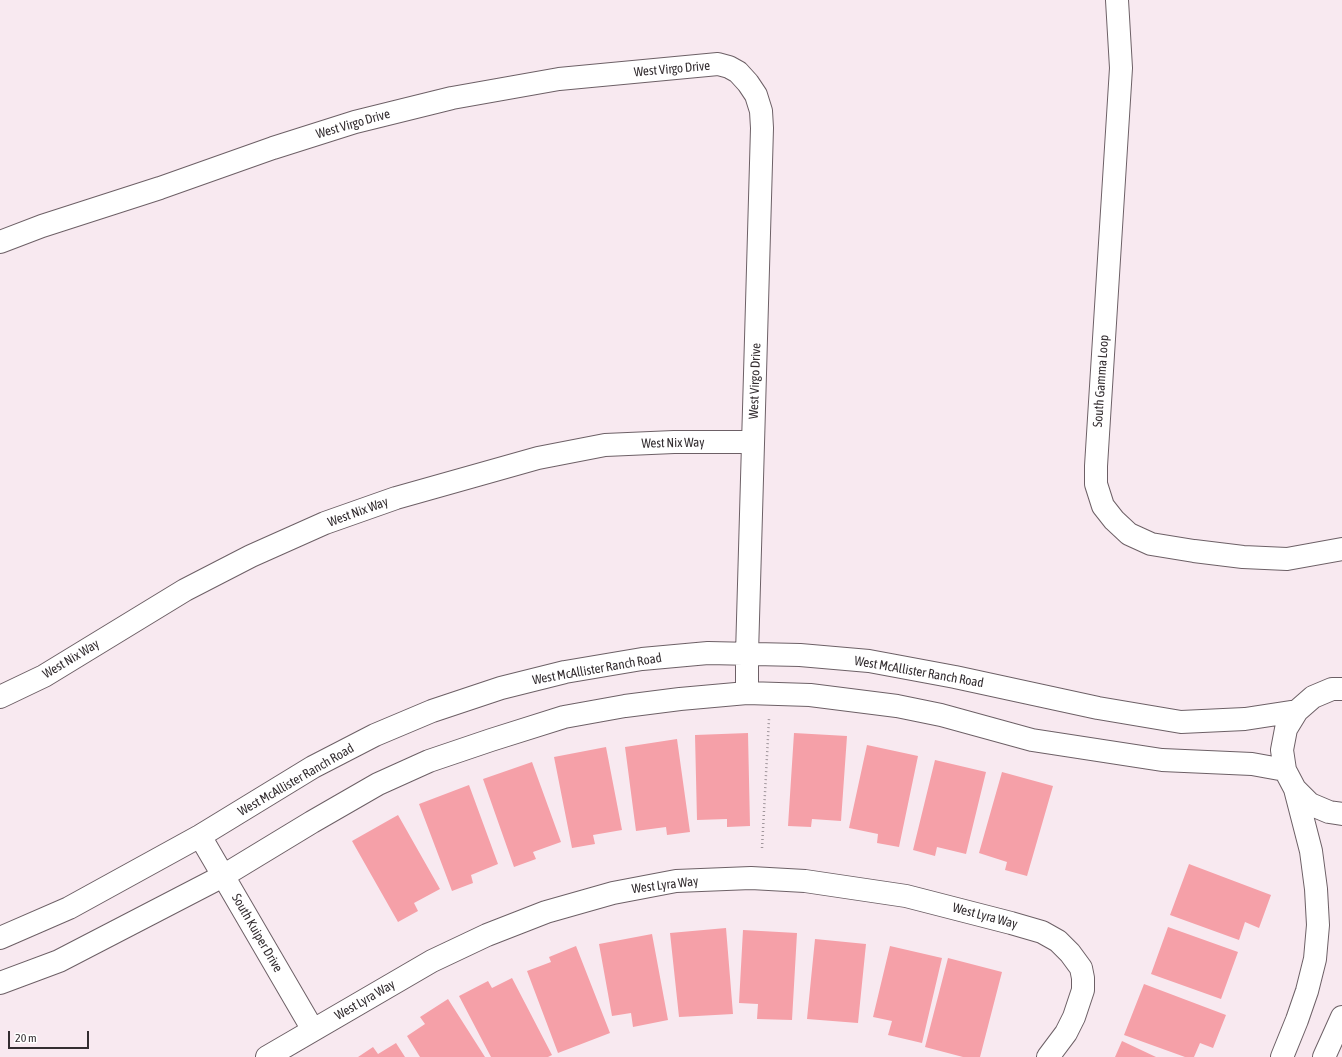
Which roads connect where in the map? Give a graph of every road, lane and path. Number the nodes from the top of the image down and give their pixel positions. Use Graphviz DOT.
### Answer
graph roads {
  1 [pos="1116,0"];
  2 [pos="0,242"];
  3 [pos="753,442"];
  4 [pos="1342,549"];
  5 [pos="747,654"];
  6 [pos="1342,689"];
  7 [pos="747,693"];
  8 [pos="0,697"];
  9 [pos="1297,711"];
  10 [pos="769,719"];
  11 [pos="1290,780"];
  12 [pos="1342,814"];
  13 [pos="200,836"];
  14 [pos="762,848"];
  15 [pos="223,876"];
  16 [pos="0,938"];
  17 [pos="0,983"];
  18 [pos="1342,1017"];
  19 [pos="313,1030"];
  20 [pos="267,1057"];
  21 [pos="1048,1057"];
  22 [pos="1282,1057"];
  23 [pos="1324,1057"];
  1 -- 4 [label="street, South Gamma Loop"];
  2 -- 3 [label="street, West Virgo Drive"];
  3 -- 5 [label="street, West Virgo Drive"];
  3 -- 8 [label="street, West Nix Way"];
  5 -- 7 [label="street, West Virgo Drive"];
  5 -- 9 [label="street, West McAllister Ranch Road"];
  5 -- 13 [label="street, West McAllister Ranch Road"];
  6 -- 9 [label="street"];
  7 -- 11 [label="street"];
  7 -- 15 [label="street"];
  9 -- 11 [label="street"];
  10 -- 14 [label="path"];
  11 -- 12 [label="street"];
  11 -- 22 [label="street"];
  13 -- 15 [label="street, South Kuiper Drive"];
  13 -- 16 [label="street, West McAllister Ranch Road"];
  15 -- 17 [label="street"];
  15 -- 19 [label="street, South Kuiper Drive"];
  18 -- 23 [label="street"];
  19 -- 20 [label="street, West Lyra Way"];
  19 -- 21 [label="street, West Lyra Way"];
}
